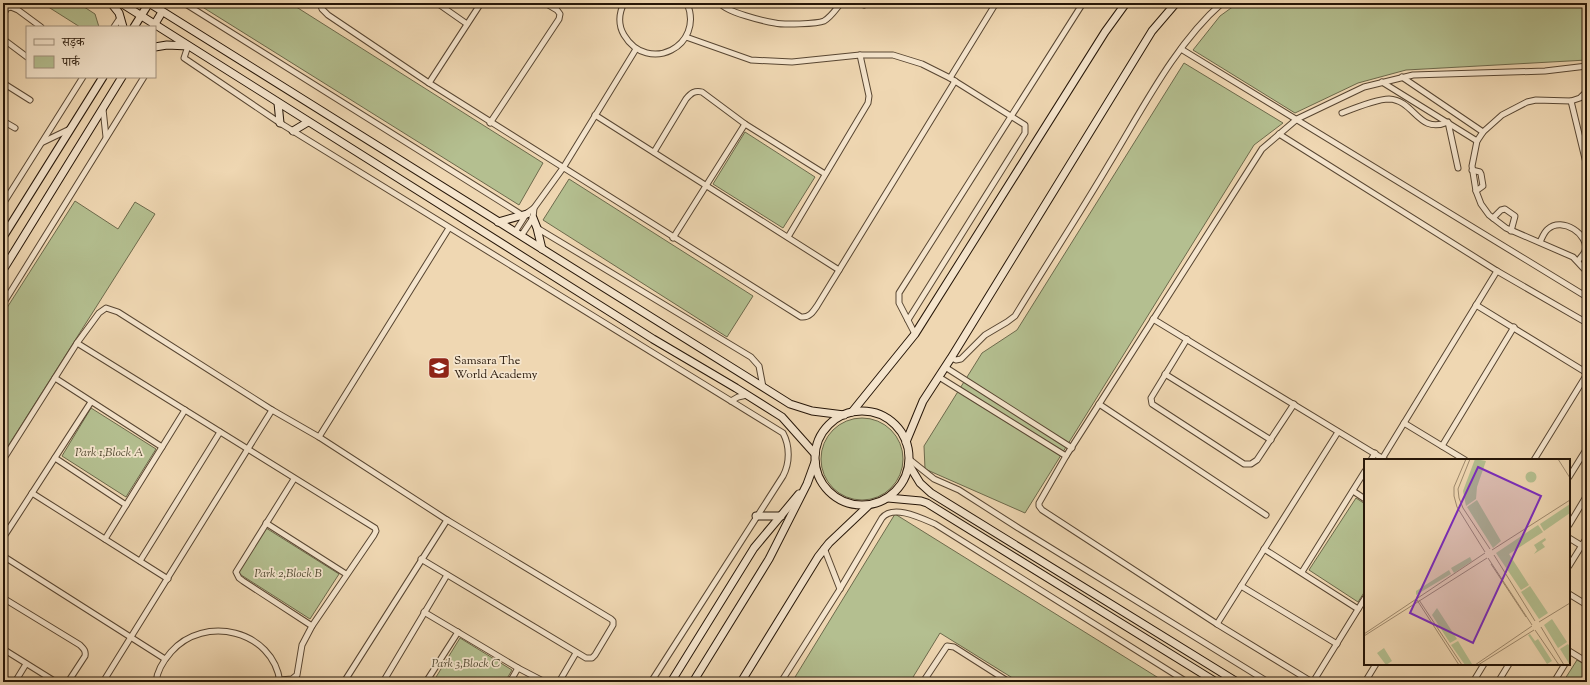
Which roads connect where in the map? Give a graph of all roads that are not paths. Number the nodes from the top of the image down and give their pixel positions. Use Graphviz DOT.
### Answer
graph roads {
  1 [pos="111,3"];
  2 [pos="121,3"];
  3 [pos="184,3"];
  4 [pos="320,3"];
  5 [pos="437,3"];
  6 [pos="481,3"];
  7 [pos="545,3"];
  8 [pos="624,3"];
  9 [pos="687,3"];
  10 [pos="720,3"];
  11 [pos="841,3"];
  12 [pos="996,3"];
  13 [pos="1083,3"];
  14 [pos="1126,3"];
  15 [pos="1176,3"];
  16 [pos="1222,3"];
  17 [pos="153,4"];
  18 [pos="162,12"];
  19 [pos="3,15"];
  20 [pos="141,16"];
  21 [pos="120,18"];
  22 [pos="467,24"];
  23 [pos="40,26"];
  24 [pos="115,26"];
  25 [pos="123,26"];
  26 [pos="135,26"];
  27 [pos="154,26"];
  28 [pos="156,27"];
  29 [pos="686,37"];
  30 [pos="3,39"];
  31 [pos="188,46"];
  32 [pos="156,49"];
  33 [pos="636,49"];
  34 [pos="1181,49"];
  35 [pos="860,55"];
  36 [pos="26,56"];
  37 [pos="1587,66"];
  38 [pos="1402,77"];
  39 [pos="82,78"];
  40 [pos="102,78"];
  41 [pos="121,78"];
  42 [pos="143,78"];
  43 [pos="950,78"];
  44 [pos="955,82"];
  45 [pos="1382,82"];
  46 [pos="3,83"];
  47 [pos="429,84"];
  48 [pos="1587,91"];
  49 [pos="1587,96"];
  50 [pos="1580,98"];
  51 [pos="30,100"];
  52 [pos="1571,101"];
  53 [pos="278,103"];
  54 [pos="103,109"];
  55 [pos="1342,113"];
  56 [pos="595,115"];
  57 [pos="1011,116"];
  58 [pos="1297,119"];
  59 [pos="3,121"];
  60 [pos="308,122"];
  61 [pos="1448,122"];
  62 [pos="280,123"];
  63 [pos="490,123"];
  64 [pos="744,124"];
  65 [pos="15,128"];
  66 [pos="71,129"];
  67 [pos="293,131"];
  68 [pos="1483,132"];
  69 [pos="1279,134"];
  70 [pos="106,137"];
  71 [pos="1477,141"];
  72 [pos="42,143"];
  73 [pos="654,152"];
  74 [pos="1587,167"];
  75 [pos="563,168"];
  76 [pos="1458,168"];
  77 [pos="1472,170"];
  78 [pos="825,174"];
  79 [pos="706,186"];
  80 [pos="1476,191"];
  81 [pos="3,204"];
  82 [pos="527,216"];
  83 [pos="1493,218"];
  84 [pos="498,222"];
  85 [pos="449,228"];
  86 [pos="537,228"];
  87 [pos="1512,230"];
  88 [pos="518,234"];
  89 [pos="3,237"];
  90 [pos="788,237"];
  91 [pos="674,238"];
  92 [pos="1540,242"];
  93 [pos="542,249"];
  94 [pos="1578,261"];
  95 [pos="3,270"];
  96 [pos="839,270"];
  97 [pos="1497,271"];
  98 [pos="1587,272"];
  99 [pos="1587,297"];
  100 [pos="3,304"];
  101 [pos="1476,305"];
  102 [pos="1153,319"];
  103 [pos="908,320"];
  104 [pos="1587,323"];
  105 [pos="1514,327"];
  106 [pos="915,334"];
  107 [pos="1186,339"];
  108 [pos="77,343"];
  109 [pos="951,358"];
  110 [pos="945,368"];
  111 [pos="1165,374"];
  112 [pos="1587,374"];
  113 [pos="938,377"];
  114 [pos="55,378"];
  115 [pos="763,387"];
  116 [pos="747,395"];
  117 [pos="731,401"];
  118 [pos="91,402"];
  119 [pos="1099,404"];
  120 [pos="1294,404"];
  121 [pos="185,410"];
  122 [pos="272,410"];
  123 [pos="852,412"];
  124 [pos="844,415"];
  125 [pos="1404,423"];
  126 [pos="220,432"];
  127 [pos="1338,432"];
  128 [pos="319,437"];
  129 [pos="1271,440"];
  130 [pos="906,442"];
  131 [pos="1442,446"];
  132 [pos="162,447"];
  133 [pos="1072,448"];
  134 [pos="1587,448"];
  135 [pos="248,449"];
  136 [pos="1375,453"];
  137 [pos="815,454"];
  138 [pos="1066,456"];
  139 [pos="55,458"];
  140 [pos="1372,459"];
  141 [pos="1383,459"];
  142 [pos="1463,459"];
  143 [pos="1535,459"];
  144 [pos="3,460"];
  145 [pos="815,462"];
  146 [pos="909,462"];
  147 [pos="1364,473"];
  148 [pos="1570,475"];
  149 [pos="294,479"];
  150 [pos="807,484"];
  151 [pos="1353,491"];
  152 [pos="32,493"];
  153 [pos="1587,495"];
  154 [pos="888,498"];
  155 [pos="1364,498"];
  156 [pos="126,505"];
  157 [pos="868,506"];
  158 [pos="1266,515"];
  159 [pos="756,516"];
  160 [pos="781,516"];
  161 [pos="447,520"];
  162 [pos="266,523"];
  163 [pos="1570,523"];
  164 [pos="1587,537"];
  165 [pos="3,538"];
  166 [pos="105,539"];
  167 [pos="1570,539"];
  168 [pos="1582,546"];
  169 [pos="824,548"];
  170 [pos="1264,549"];
  171 [pos="1587,549"];
  172 [pos="3,556"];
  173 [pos="421,559"];
  174 [pos="140,561"];
  175 [pos="1570,564"];
  176 [pos="1302,572"];
  177 [pos="346,574"];
  178 [pos="446,575"];
  179 [pos="168,579"];
  180 [pos="1242,586"];
  181 [pos="840,589"];
  182 [pos="1570,595"];
  183 [pos="3,598"];
  184 [pos="1364,600"];
  185 [pos="1587,605"];
  186 [pos="1358,609"];
  187 [pos="424,612"];
  188 [pos="1218,624"];
  189 [pos="312,626"];
  190 [pos="458,632"];
  191 [pos="131,638"];
  192 [pos="1337,644"];
  193 [pos="3,649"];
  194 [pos="576,653"];
  195 [pos="1570,654"];
  196 [pos="165,659"];
  197 [pos="1587,662"];
  198 [pos="26,664"];
  199 [pos="1375,665"];
  200 [pos="1483,665"];
  201 [pos="1508,665"];
  202 [pos="1564,665"];
  203 [pos="518,668"];
  204 [pos="280,681"];
  205 [pos="15,682"];
  206 [pos="56,682"];
  207 [pos="68,682"];
  208 [pos="103,682"];
  209 [pos="156,682"];
  210 [pos="344,682"];
  211 [pos="383,682"];
  212 [pos="426,682"];
  213 [pos="510,682"];
  214 [pos="545,682"];
  215 [pos="559,682"];
  216 [pos="651,682"];
  217 [pos="671,682"];
  218 [pos="693,682"];
  219 [pos="741,682"];
  220 [pos="781,682"];
  221 [pos="923,682"];
  222 [pos="1010,682"];
  223 [pos="1187,682"];
  224 [pos="1216,682"];
  225 [pos="1237,682"];
  226 [pos="1268,682"];
  227 [pos="1313,682"];
  228 [pos="1365,682"];
  229 [pos="1473,682"];
  230 [pos="1498,682"];
  231 [pos="1554,682"];
  1 -- 21 [label="street"];
  2 -- 20 [label="street"];
  3 -- 82 [label="street"];
  4 -- 47 [label="street"];
  5 -- 22 [label="street"];
  6 -- 22 [label="street"];
  7 -- 63 [label="street"];
  8 -- 33 [label="street"];
  9 -- 29 [label="street"];
  10 -- 11 [label="street"];
  12 -- 43 [label="street"];
  13 -- 57 [label="street"];
  14 -- 106 [label="street"];
  15 -- 109 [label="street"];
  16 -- 34 [label="street"];
  17 -- 18 [label="street"];
  17 -- 20 [label="street"];
  18 -- 27 [label="street"];
  18 -- 84 [label="street"];
  19 -- 23 [label="street"];
  20 -- 26 [label="street"];
  20 -- 27 [label="street"];
  21 -- 24 [label="street"];
  21 -- 25 [label="street"];
  22 -- 47 [label="street"];
  28 -- 31 [label="street"];
  29 -- 33 [label="street"];
  29 -- 35 [label="street"];
  30 -- 36 [label="street"];
  31 -- 32 [label="street"];
  31 -- 53 [label="street"];
  31 -- 62 [label="street"];
  33 -- 56 [label="street"];
  34 -- 58 [label="street"];
  34 -- 109 [label="street"];
  35 -- 43 [label="street"];
  35 -- 78 [label="street"];
  37 -- 38 [label="street"];
  38 -- 45 [label="street"];
  38 -- 68 [label="street"];
  39 -- 72 [label="street"];
  40 -- 66 [label="street"];
  41 -- 54 [label="street"];
  42 -- 70 [label="street"];
  43 -- 44 [label="street"];
  44 -- 57 [label="street"];
  44 -- 96 [label="street"];
  45 -- 58 [label="street"];
  45 -- 61 [label="street"];
  46 -- 51 [label="street"];
  47 -- 63 [label="street"];
  48 -- 50 [label="street"];
  49 -- 50 [label="street"];
  50 -- 52 [label="street"];
  52 -- 68 [label="street"];
  52 -- 74 [label="street"];
  53 -- 60 [label="street"];
  53 -- 62 [label="street"];
  54 -- 70 [label="street"];
  54 -- 95 [label="street"];
  55 -- 61 [label="street"];
  56 -- 73 [label="street"];
  56 -- 75 [label="street"];
  57 -- 103 [label="street"];
  57 -- 103 [label="street"];
  58 -- 69 [label="street"];
  58 -- 99 [label="street"];
  59 -- 65 [label="street"];
  60 -- 67 [label="street"];
  60 -- 116 [label="street"];
  61 -- 71 [label="street"];
  61 -- 76 [label="street"];
  62 -- 67 [label="street"];
  63 -- 75 [label="street"];
  64 -- 73 [label="street"];
  64 -- 78 [label="street"];
  64 -- 79 [label="street"];
  66 -- 72 [label="street"];
  66 -- 89 [label="street"];
  67 -- 85 [label="street"];
  68 -- 71 [label="street"];
  69 -- 97 [label="street"];
  69 -- 102 [label="street"];
  70 -- 100 [label="street"];
  71 -- 77 [label="street"];
  72 -- 81 [label="street"];
  73 -- 79 [label="street"];
  75 -- 82 [label="street"];
  75 -- 91 [label="street"];
  77 -- 80 [label="street"];
  77 -- 80 [label="street"];
  78 -- 90 [label="street"];
  79 -- 90 [label="street"];
  79 -- 91 [label="street"];
  80 -- 83 [label="street"];
  82 -- 84 [label="street"];
  82 -- 86 [label="street"];
  82 -- 88 [label="street"];
  83 -- 87 [label="street"];
  83 -- 87 [label="street"];
  84 -- 88 [label="street"];
  85 -- 117 [label="street"];
  85 -- 128 [label="street"];
  86 -- 93 [label="street"];
  86 -- 115 [label="street"];
  87 -- 92 [label="street"];
  88 -- 93 [label="street"];
  90 -- 96 [label="street"];
  91 -- 96 [label="street"];
  92 -- 94 [label="street"];
  92 -- 94 [label="street"];
  93 -- 115 [label="street"];
  94 -- 98 [label="street"];
  97 -- 101 [label="street"];
  97 -- 104 [label="street"];
  101 -- 105 [label="street"];
  101 -- 125 [label="street"];
  102 -- 107 [label="street"];
  102 -- 119 [label="street"];
  103 -- 106 [label="street"];
  105 -- 112 [label="street"];
  105 -- 131 [label="street"];
  106 -- 123 [label="street"];
  107 -- 111 [label="street"];
  107 -- 120 [label="street"];
  108 -- 114 [label="street"];
  108 -- 121 [label="street"];
  108 -- 122 [label="street"];
  109 -- 110 [label="street"];
  110 -- 113 [label="street"];
  110 -- 133 [label="street"];
  111 -- 129 [label="street"];
  111 -- 129 [label="street"];
  112 -- 143 [label="street"];
  113 -- 130 [label="street"];
  113 -- 138 [label="street"];
  114 -- 118 [label="street"];
  114 -- 144 [label="street"];
  115 -- 124 [label="street"];
  116 -- 117 [label="street"];
  116 -- 137 [label="street"];
  117 -- 159 [label="street"];
  118 -- 132 [label="street"];
  118 -- 139 [label="street"];
  119 -- 133 [label="street"];
  119 -- 158 [label="street"];
  120 -- 127 [label="street"];
  120 -- 129 [label="street"];
  121 -- 126 [label="street"];
  121 -- 132 [label="street"];
  122 -- 128 [label="street"];
  122 -- 135 [label="street"];
  123 -- 124 [label="street"];
  123 -- 130 [label="street"];
  124 -- 137 [label="street"];
  125 -- 131 [label="street"];
  125 -- 141 [label="street"];
  126 -- 135 [label="street"];
  126 -- 174 [label="street"];
  127 -- 136 [label="street"];
  127 -- 170 [label="street"];
  128 -- 161 [label="street"];
  130 -- 146 [label="street"];
  131 -- 142 [label="street"];
  132 -- 156 [label="street"];
  133 -- 138 [label="street"];
  134 -- 148 [label="street"];
  135 -- 149 [label="street"];
  135 -- 179 [label="street"];
  136 -- 140 [label="street"];
  136 -- 141 [label="street"];
  137 -- 145 [label="street"];
  138 -- 188 [label="street"];
  139 -- 152 [label="street"];
  139 -- 156 [label="street"];
  145 -- 150 [label="street"];
  145 -- 157 [label="street"];
  146 -- 154 [label="street"];
  146 -- 225 [label="street"];
  146 -- 226 [label="street"];
  147 -- 151 [label="street"];
  149 -- 162 [label="street"];
  149 -- 177 [label="street"];
  150 -- 160 [label="street"];
  150 -- 218 [label="street"];
  151 -- 155 [label="street"];
  151 -- 176 [label="street"];
  152 -- 165 [label="street"];
  152 -- 166 [label="street"];
  153 -- 163 [label="street"];
  154 -- 157 [label="street"];
  154 -- 224 [label="street"];
  156 -- 166 [label="street"];
  157 -- 169 [label="street"];
  159 -- 160 [label="street"];
  159 -- 216 [label="street"];
  160 -- 217 [label="street"];
  161 -- 173 [label="street"];
  161 -- 194 [label="street"];
  162 -- 177 [label="street"];
  162 -- 189 [label="street"];
  164 -- 168 [label="street"];
  166 -- 174 [label="street"];
  167 -- 168 [label="street"];
  168 -- 171 [label="street"];
  168 -- 175 [label="street"];
  169 -- 181 [label="street"];
  169 -- 219 [label="street"];
  170 -- 176 [label="street"];
  170 -- 180 [label="street"];
  172 -- 191 [label="street"];
  173 -- 178 [label="street"];
  173 -- 210 [label="street"];
  174 -- 179 [label="street"];
  176 -- 186 [label="street"];
  177 -- 189 [label="street"];
  178 -- 187 [label="street"];
  178 -- 194 [label="street"];
  179 -- 191 [label="street"];
  180 -- 188 [label="street"];
  180 -- 192 [label="street"];
  181 -- 220 [label="street"];
  181 -- 223 [label="street"];
  182 -- 185 [label="street"];
  183 -- 207 [label="street"];
  184 -- 186 [label="street"];
  186 -- 192 [label="street"];
  187 -- 190 [label="street"];
  187 -- 211 [label="street"];
  188 -- 227 [label="street"];
  189 -- 204 [label="street"];
  190 -- 203 [label="street"];
  190 -- 212 [label="street"];
  191 -- 196 [label="street"];
  191 -- 208 [label="street"];
  192 -- 227 [label="street"];
  193 -- 198 [label="street"];
  194 -- 215 [label="street"];
  195 -- 197 [label="street"];
  196 -- 204 [label="street"];
  196 -- 209 [label="street"];
  198 -- 205 [label="street"];
  198 -- 206 [label="street"];
  199 -- 228 [label="street"];
  200 -- 229 [label="street"];
  201 -- 230 [label="street"];
  202 -- 231 [label="street"];
  203 -- 213 [label="street"];
  203 -- 214 [label="street"];
  221 -- 222 [label="street"];
}
